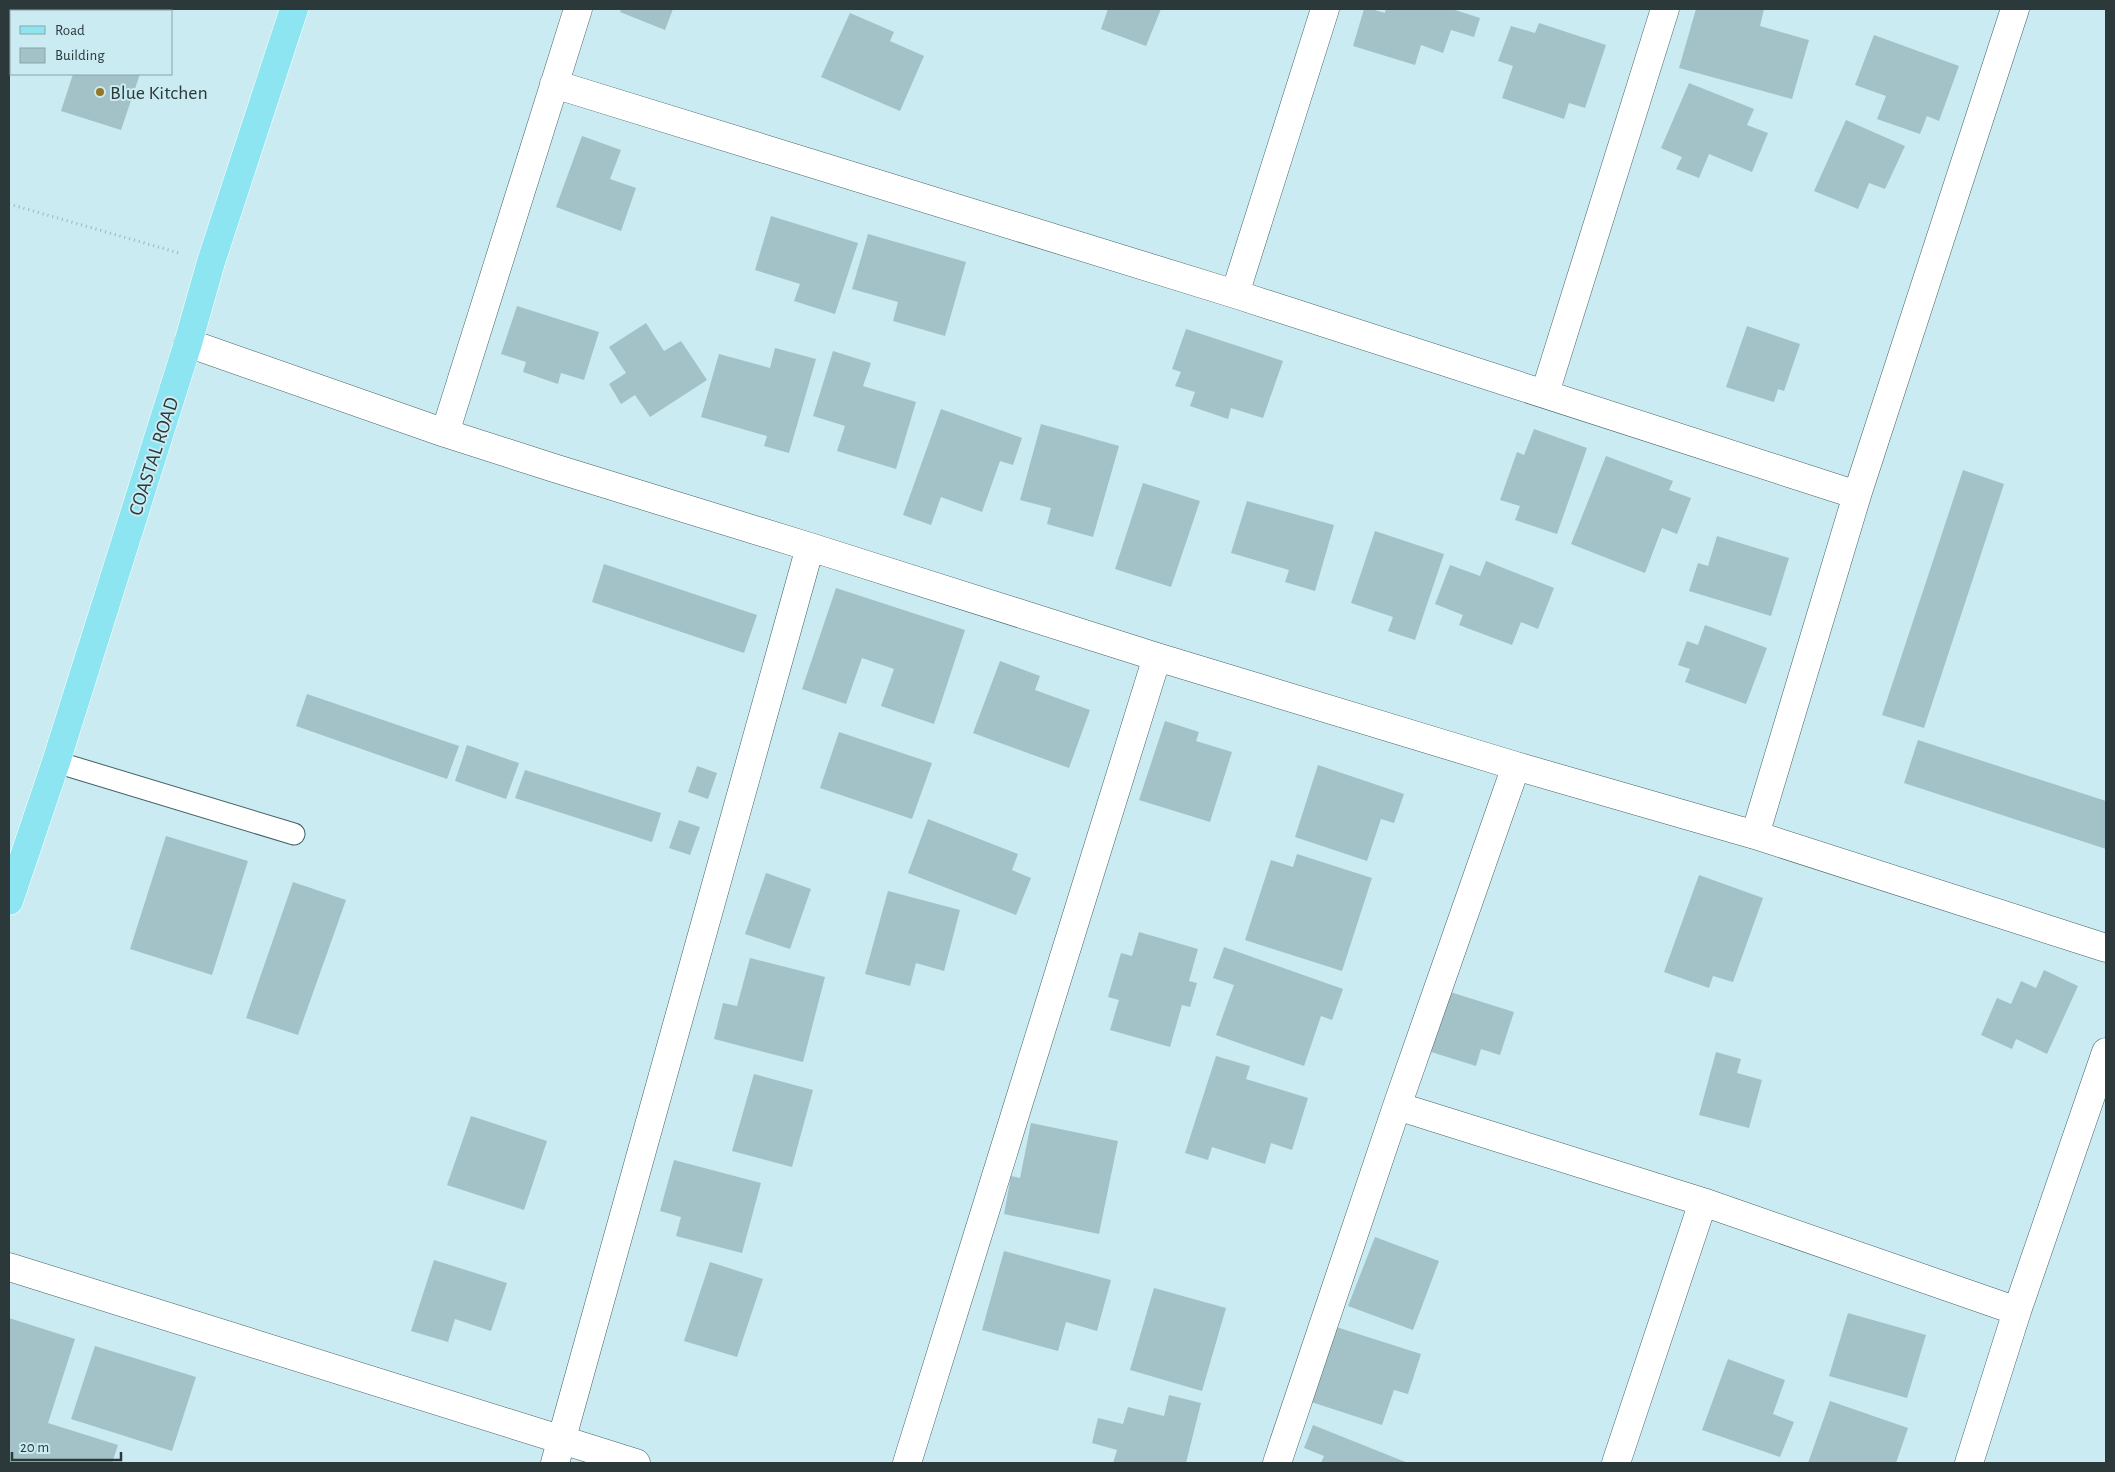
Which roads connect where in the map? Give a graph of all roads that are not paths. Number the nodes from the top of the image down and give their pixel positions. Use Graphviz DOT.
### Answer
graph roads {
  1 [pos="294,9"];
  2 [pos="578,9"];
  3 [pos="1325,9"];
  4 [pos="1665,9"];
  5 [pos="2015,9"];
  6 [pos="554,84"];
  7 [pos="1235,294"];
  8 [pos="188,343"];
  9 [pos="1545,393"];
  10 [pos="445,434"];
  11 [pos="1857,495"];
  12 [pos="810,546"];
  13 [pos="1157,657"];
  14 [pos="56,762"];
  15 [pos="1516,766"];
  16 [pos="294,834"];
  17 [pos="1754,835"];
  18 [pos="9,902"];
  19 [pos="2106,948"];
  20 [pos="2106,1052"];
  21 [pos="1397,1106"];
  22 [pos="1702,1202"];
  23 [pos="9,1267"];
  24 [pos="2017,1311"];
  25 [pos="559,1451"];
  26 [pos="636,1463"];
  27 [pos="906,1463"];
  28 [pos="1277,1463"];
  29 [pos="1616,1463"];
  30 [pos="1970,1463"];
  1 -- 8 [label="main road, COASTAL ROAD"];
  2 -- 6 [label="street"];
  3 -- 7 [label="street"];
  4 -- 9 [label="street"];
  5 -- 11 [label="street"];
  6 -- 7 [label="street"];
  6 -- 10 [label="street"];
  7 -- 9 [label="street"];
  8 -- 10 [label="street"];
  8 -- 14 [label="main road, COASTAL ROAD"];
  9 -- 11 [label="street"];
  10 -- 12 [label="street"];
  11 -- 17 [label="street"];
  12 -- 13 [label="street"];
  12 -- 25 [label="street"];
  13 -- 15 [label="street"];
  13 -- 27 [label="street"];
  14 -- 16 [label="lane"];
  14 -- 18 [label="main road, COASTAL ROAD"];
  15 -- 17 [label="street"];
  15 -- 21 [label="street"];
  17 -- 19 [label="street"];
  20 -- 24 [label="street"];
  21 -- 22 [label="street"];
  21 -- 28 [label="street"];
  22 -- 24 [label="street"];
  22 -- 29 [label="street"];
  23 -- 25 [label="street"];
  24 -- 30 [label="street"];
  25 -- 26 [label="street"];
}
